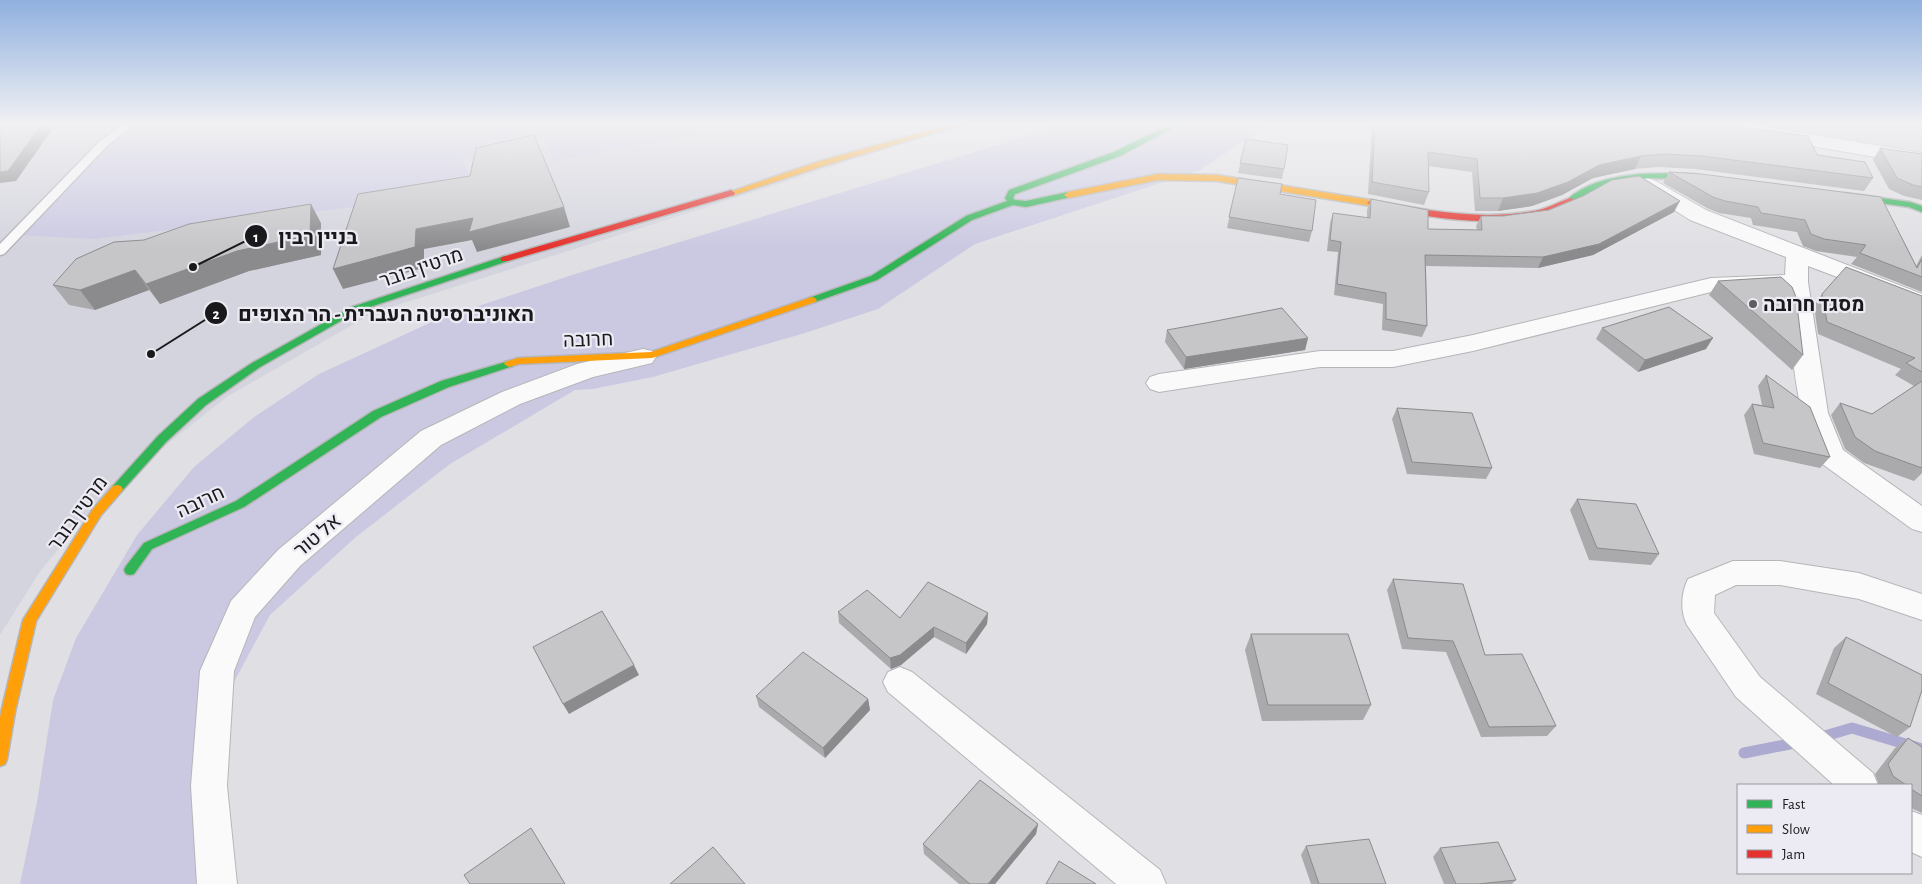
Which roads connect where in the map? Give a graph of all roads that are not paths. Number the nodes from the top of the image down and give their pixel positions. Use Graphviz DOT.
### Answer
graph roads {
  1 [pos="83,165"];
  2 [pos="816,165"];
  3 [pos="1089,165"];
  4 [pos="1635,177"];
  5 [pos="1714,179"];
  6 [pos="1835,195"];
  7 [pos="1012,202"];
  8 [pos="1922,209"];
  9 [pos="0,251"];
  10 [pos="1798,253"];
  11 [pos="1796,282"];
  12 [pos="1922,302"];
  13 [pos="652,355"];
  14 [pos="1159,383"];
  15 [pos="1922,521"];
  16 [pos="130,570"];
  17 [pos="1922,606"];
  18 [pos="900,682"];
  19 [pos="0,759"];
  20 [pos="1850,776"];
  21 [pos="1912,830"];
  22 [pos="1922,838"];
  23 [pos="216,884"];
  24 [pos="1146,884"];
  1 -- 9 [label="lane"];
  2 -- 19 [label="street, מרטין בובר"];
  3 -- 7 [label="street"];
  4 -- 5 [label="street"];
  4 -- 7 [label="street"];
  4 -- 10 [label="street"];
  6 -- 8 [label="street"];
  7 -- 13 [label="street, חרובה"];
  10 -- 11 [label="street"];
  10 -- 12 [label="street"];
  11 -- 14 [label="street"];
  11 -- 15 [label="street"];
  13 -- 16 [label="street, חרובה"];
  13 -- 23 [label="street, אל טור"];
  17 -- 20 [label="street"];
  18 -- 24 [label="street"];
  21 -- 22 [label="street"];
}
